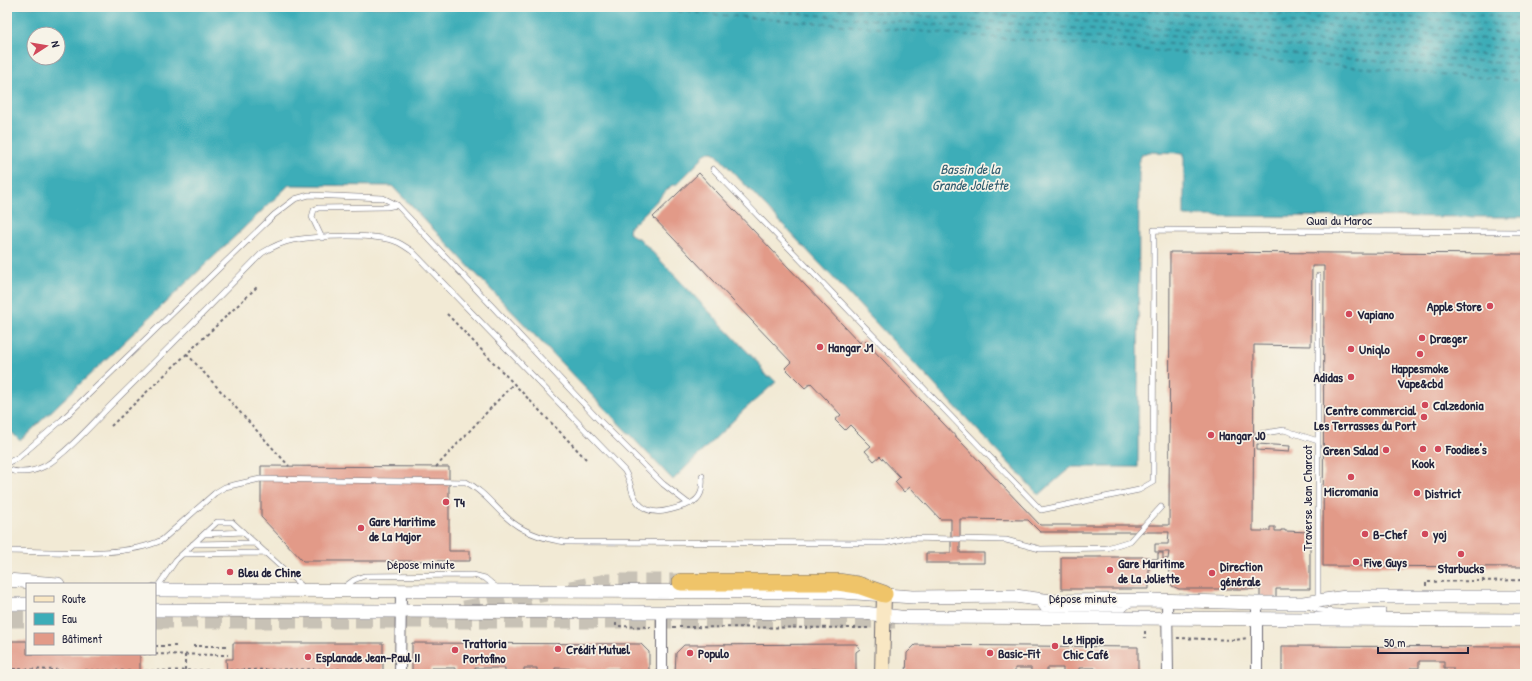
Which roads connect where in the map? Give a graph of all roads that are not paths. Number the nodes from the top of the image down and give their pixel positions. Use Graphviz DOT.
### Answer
graph roads {
  1 [pos="713,169"];
  2 [pos="397,205"];
  3 [pos="1525,232"];
  4 [pos="322,238"];
  5 [pos="1318,276"];
  6 [pos="1258,434"];
  7 [pos="1318,442"];
  8 [pos="7,463"];
  9 [pos="7,469"];
  10 [pos="702,476"];
  11 [pos="689,504"];
  12 [pos="1161,507"];
  13 [pos="243,532"];
  14 [pos="204,534"];
  15 [pos="255,543"];
  16 [pos="193,544"];
  17 [pos="7,550"];
  18 [pos="266,553"];
  19 [pos="183,554"];
  20 [pos="7,580"];
  21 [pos="682,582"];
  22 [pos="45,583"];
  23 [pos="156,589"];
  24 [pos="156,590"];
  25 [pos="339,591"];
  26 [pos="308,592"];
  27 [pos="400,592"];
  28 [pos="503,592"];
  29 [pos="884,594"];
  30 [pos="1525,597"];
  31 [pos="1318,600"];
  32 [pos="1167,602"];
  33 [pos="1257,603"];
  34 [pos="1303,603"];
  35 [pos="7,604"];
  36 [pos="26,604"];
  37 [pos="156,610"];
  38 [pos="400,610"];
  39 [pos="1383,611"];
  40 [pos="662,612"];
  41 [pos="884,616"];
  42 [pos="1167,618"];
  43 [pos="1257,618"];
  44 [pos="1525,620"];
  45 [pos="400,674"];
  46 [pos="662,674"];
  47 [pos="882,674"];
  48 [pos="1168,674"];
  49 [pos="1257,674"];
  1 -- 3 [label="lane, Quai du Maroc"];
  2 -- 4 [label="lane"];
  2 -- 8 [label="lane"];
  2 -- 11 [label="lane"];
  4 -- 9 [label="lane"];
  4 -- 11 [label="lane"];
  5 -- 7 [label="lane, Traverse Jean Charcot"];
  6 -- 7 [label="lane"];
  7 -- 31 [label="lane, Traverse Jean Charcot"];
  10 -- 11 [label="lane"];
  12 -- 17 [label="lane"];
  13 -- 14 [label="lane"];
  13 -- 14 [label="lane"];
  13 -- 15 [label="lane"];
  14 -- 16 [label="lane"];
  15 -- 16 [label="lane"];
  15 -- 18 [label="lane"];
  16 -- 19 [label="lane"];
  18 -- 19 [label="lane"];
  18 -- 26 [label="lane"];
  19 -- 23 [label="lane"];
  20 -- 22 [label="street"];
  21 -- 29 [label="highway"];
  24 -- 26 [label="street"];
  25 -- 26 [label="street"];
  25 -- 27 [label="street"];
  25 -- 28 [label="lane, Dépose minute"];
  27 -- 28 [label="street"];
  27 -- 38 [label="street"];
  28 -- 29 [label="street"];
  29 -- 32 [label="street"];
  29 -- 41 [label="main road"];
  30 -- 31 [label="street"];
  31 -- 34 [label="street"];
  32 -- 33 [label="street"];
  32 -- 42 [label="street"];
  33 -- 34 [label="street"];
  33 -- 43 [label="street"];
  34 -- 39 [label="lane"];
  35 -- 36 [label="street"];
  37 -- 38 [label="street"];
  38 -- 40 [label="street"];
  38 -- 45 [label="street"];
  40 -- 41 [label="street"];
  40 -- 46 [label="street"];
  41 -- 42 [label="street"];
  41 -- 47 [label="main road"];
  42 -- 43 [label="street"];
  42 -- 48 [label="street"];
  43 -- 44 [label="street"];
  43 -- 49 [label="street"];
}
